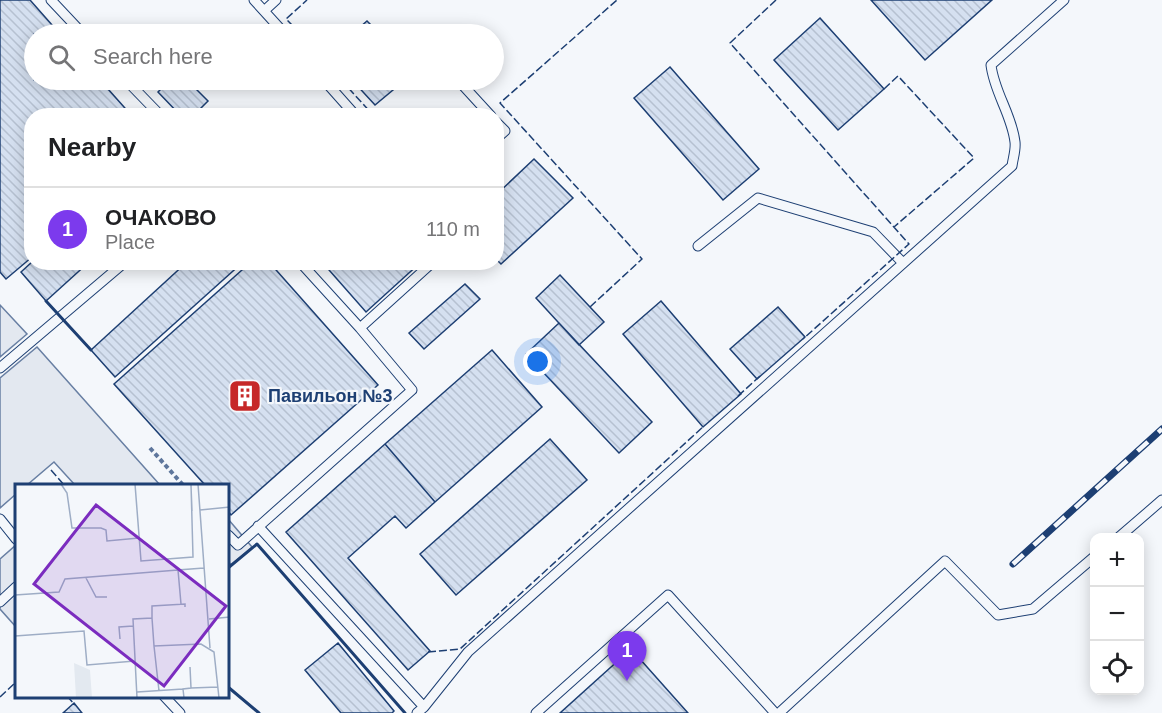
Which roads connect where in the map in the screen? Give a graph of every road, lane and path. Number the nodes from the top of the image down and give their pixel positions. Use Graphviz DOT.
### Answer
graph roads {
  1 [pos="51,0"];
  2 [pos="254,0"];
  3 [pos="276,0"];
  4 [pos="1064,0"];
  5 [pos="264,11"];
  6 [pos="74,24"];
  7 [pos="276,24"];
  8 [pos="136,90"];
  9 [pos="333,90"];
  10 [pos="467,90"];
  11 [pos="153,108"];
  12 [pos="349,108"];
  13 [pos="484,108"];
  14 [pos="698,246"];
  15 [pos="903,263"];
  16 [pos="116,270"];
  17 [pos="307,270"];
  18 [pos="424,270"];
  19 [pos="360,328"];
  20 [pos="0,368"];
  21 [pos="150,448"];
  22 [pos="182,484"];
  23 [pos="1162,500"];
  24 [pos="0,519"];
  25 [pos="258,526"];
  26 [pos="1123,533"];
  27 [pos="230,537"];
  28 [pos="15,538"];
  29 [pos="1090,561"];
  30 [pos="15,588"];
  31 [pos="0,602"];
  32 [pos="167,698"];
  33 [pos="421,710"];
  34 [pos="180,713"];
  35 [pos="536,713"];
  36 [pos="777,713"];
  1 -- 6 [label="lane"];
  2 -- 5 [label="lane"];
  3 -- 5 [label="lane"];
  4 -- 15 [label="lane"];
  5 -- 7 [label="lane"];
  8 -- 11 [label="lane"];
  9 -- 12 [label="lane"];
  10 -- 13 [label="lane"];
  14 -- 15 [label="lane"];
  15 -- 33 [label="lane"];
  16 -- 20 [label="lane"];
  17 -- 19 [label="lane"];
  18 -- 19 [label="lane"];
  19 -- 25 [label="lane"];
  21 -- 22 [label="path"];
  23 -- 26 [label="lane"];
  24 -- 28 [label="lane"];
  25 -- 27 [label="lane"];
  25 -- 33 [label="lane"];
  29 -- 36 [label="lane"];
  30 -- 31 [label="lane"];
  32 -- 34 [label="lane"];
  35 -- 36 [label="lane"];
}
